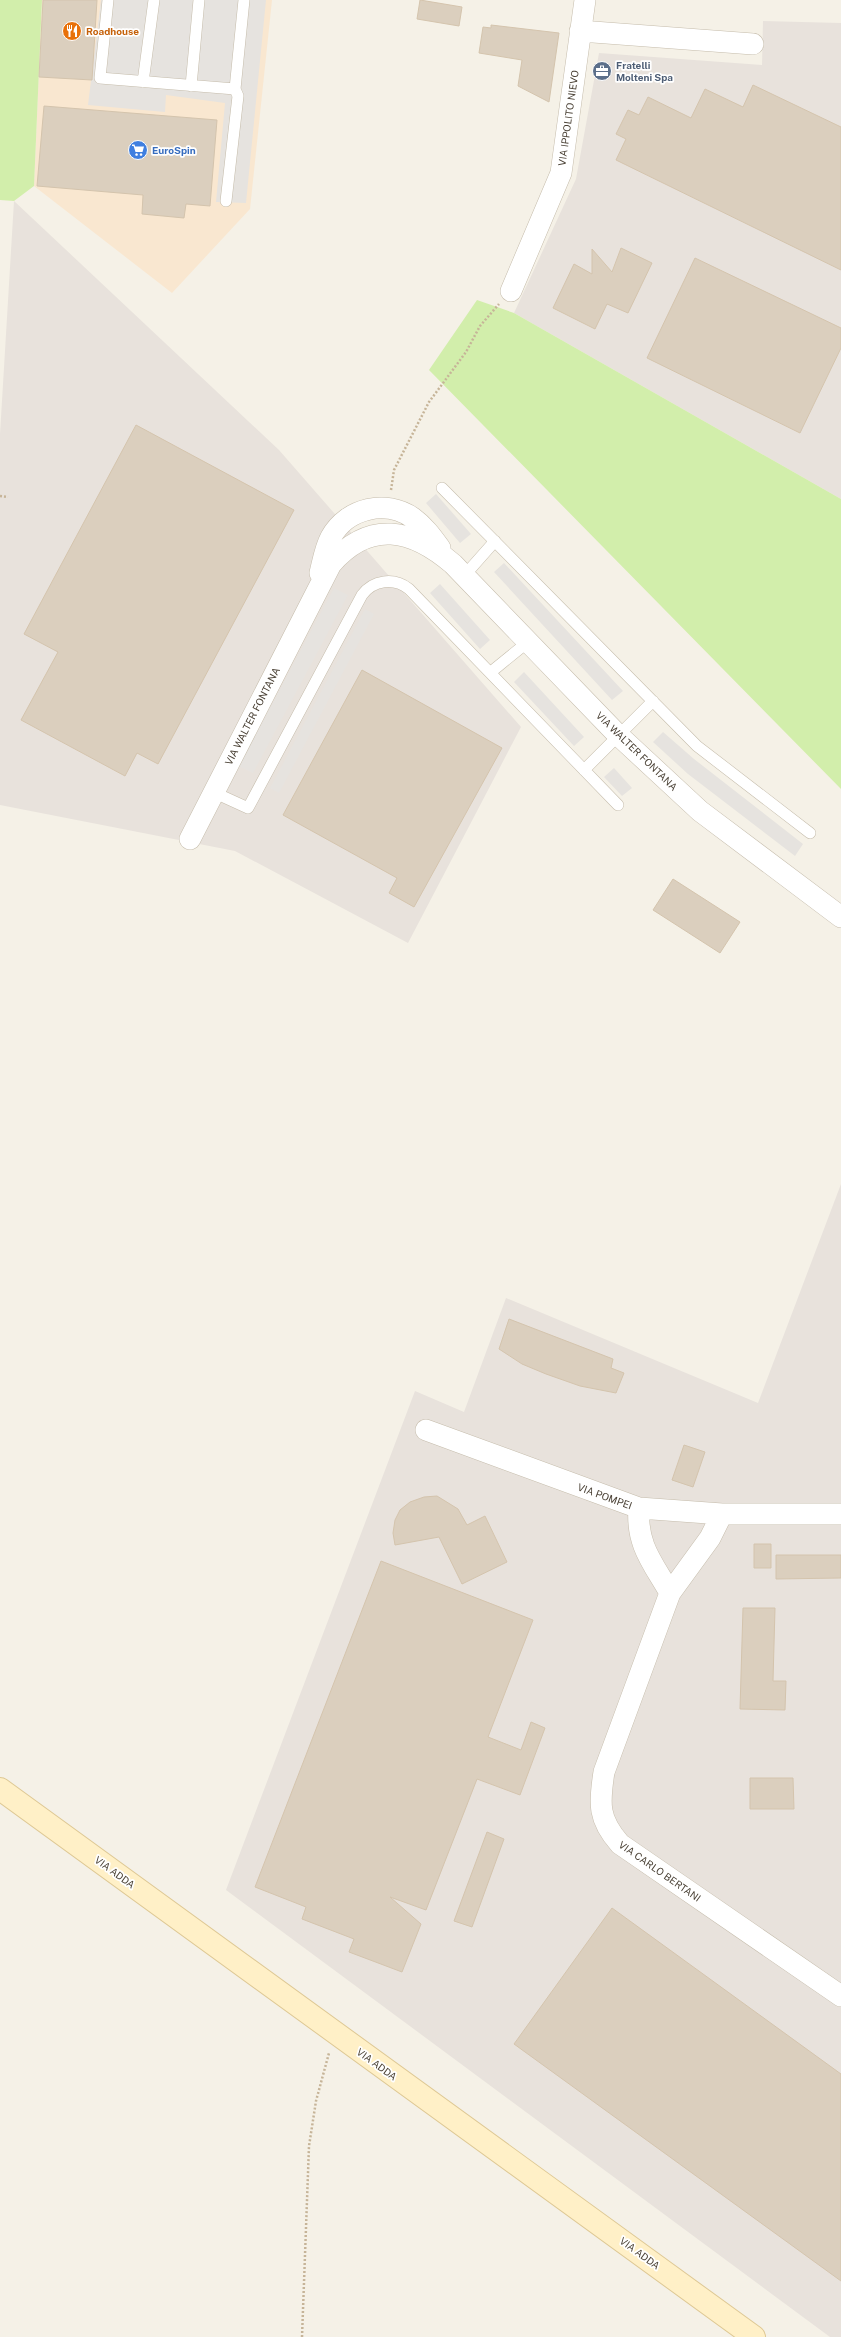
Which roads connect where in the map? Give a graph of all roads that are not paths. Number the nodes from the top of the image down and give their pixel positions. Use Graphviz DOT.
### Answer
graph roads {
  1 [pos="108,0"];
  2 [pos="154,0"];
  3 [pos="199,0"];
  4 [pos="244,0"];
  5 [pos="585,0"];
  6 [pos="580,30"];
  7 [pos="753,44"];
  8 [pos="143,82"];
  9 [pos="191,86"];
  10 [pos="234,90"];
  11 [pos="226,201"];
  12 [pos="511,291"];
  13 [pos="442,488"];
  14 [pos="495,541"];
  15 [pos="458,570"];
  16 [pos="314,594"];
  17 [pos="529,642"];
  18 [pos="491,672"];
  19 [pos="653,701"];
  20 [pos="618,734"];
  21 [pos="584,770"];
  22 [pos="213,792"];
  23 [pos="618,804"];
  24 [pos="810,833"];
  25 [pos="190,839"];
  26 [pos="841,917"];
  27 [pos="426,1430"];
  28 [pos="639,1508"];
  29 [pos="722,1514"];
  30 [pos="841,1514"];
  31 [pos="670,1593"];
  32 [pos="0,1789"];
  33 [pos="841,1996"];
  34 [pos="754,2337"];
  1 -- 8 [label="lane"];
  2 -- 8 [label="lane"];
  3 -- 9 [label="lane"];
  4 -- 10 [label="lane"];
  5 -- 6 [label="street, VIA IPPOLITO NIEVO"];
  6 -- 7 [label="street"];
  6 -- 12 [label="street, VIA IPPOLITO NIEVO"];
  8 -- 9 [label="lane"];
  9 -- 10 [label="lane"];
  10 -- 11 [label="lane"];
  13 -- 14 [label="lane"];
  14 -- 15 [label="lane"];
  14 -- 19 [label="lane"];
  15 -- 16 [label="street, VIA WALTER FONTANA"];
  15 -- 16 [label="street, VIA WALTER FONTANA"];
  15 -- 17 [label="street, VIA WALTER FONTANA"];
  16 -- 22 [label="street, VIA WALTER FONTANA"];
  17 -- 18 [label="lane"];
  17 -- 20 [label="street, VIA WALTER FONTANA"];
  18 -- 21 [label="lane"];
  18 -- 22 [label="lane"];
  19 -- 20 [label="lane"];
  19 -- 24 [label="lane"];
  20 -- 21 [label="lane"];
  20 -- 26 [label="street, VIA WALTER FONTANA"];
  21 -- 23 [label="lane"];
  22 -- 25 [label="street, VIA WALTER FONTANA"];
  27 -- 28 [label="street, VIA POMPEI"];
  28 -- 29 [label="street, VIA POMPEI"];
  28 -- 31 [label="street"];
  29 -- 30 [label="street, VIA POMPEI"];
  29 -- 31 [label="street, VIA CARLO BERTANI"];
  31 -- 33 [label="street, VIA CARLO BERTANI"];
  32 -- 34 [label="main road, VIA ADDA"];
}
